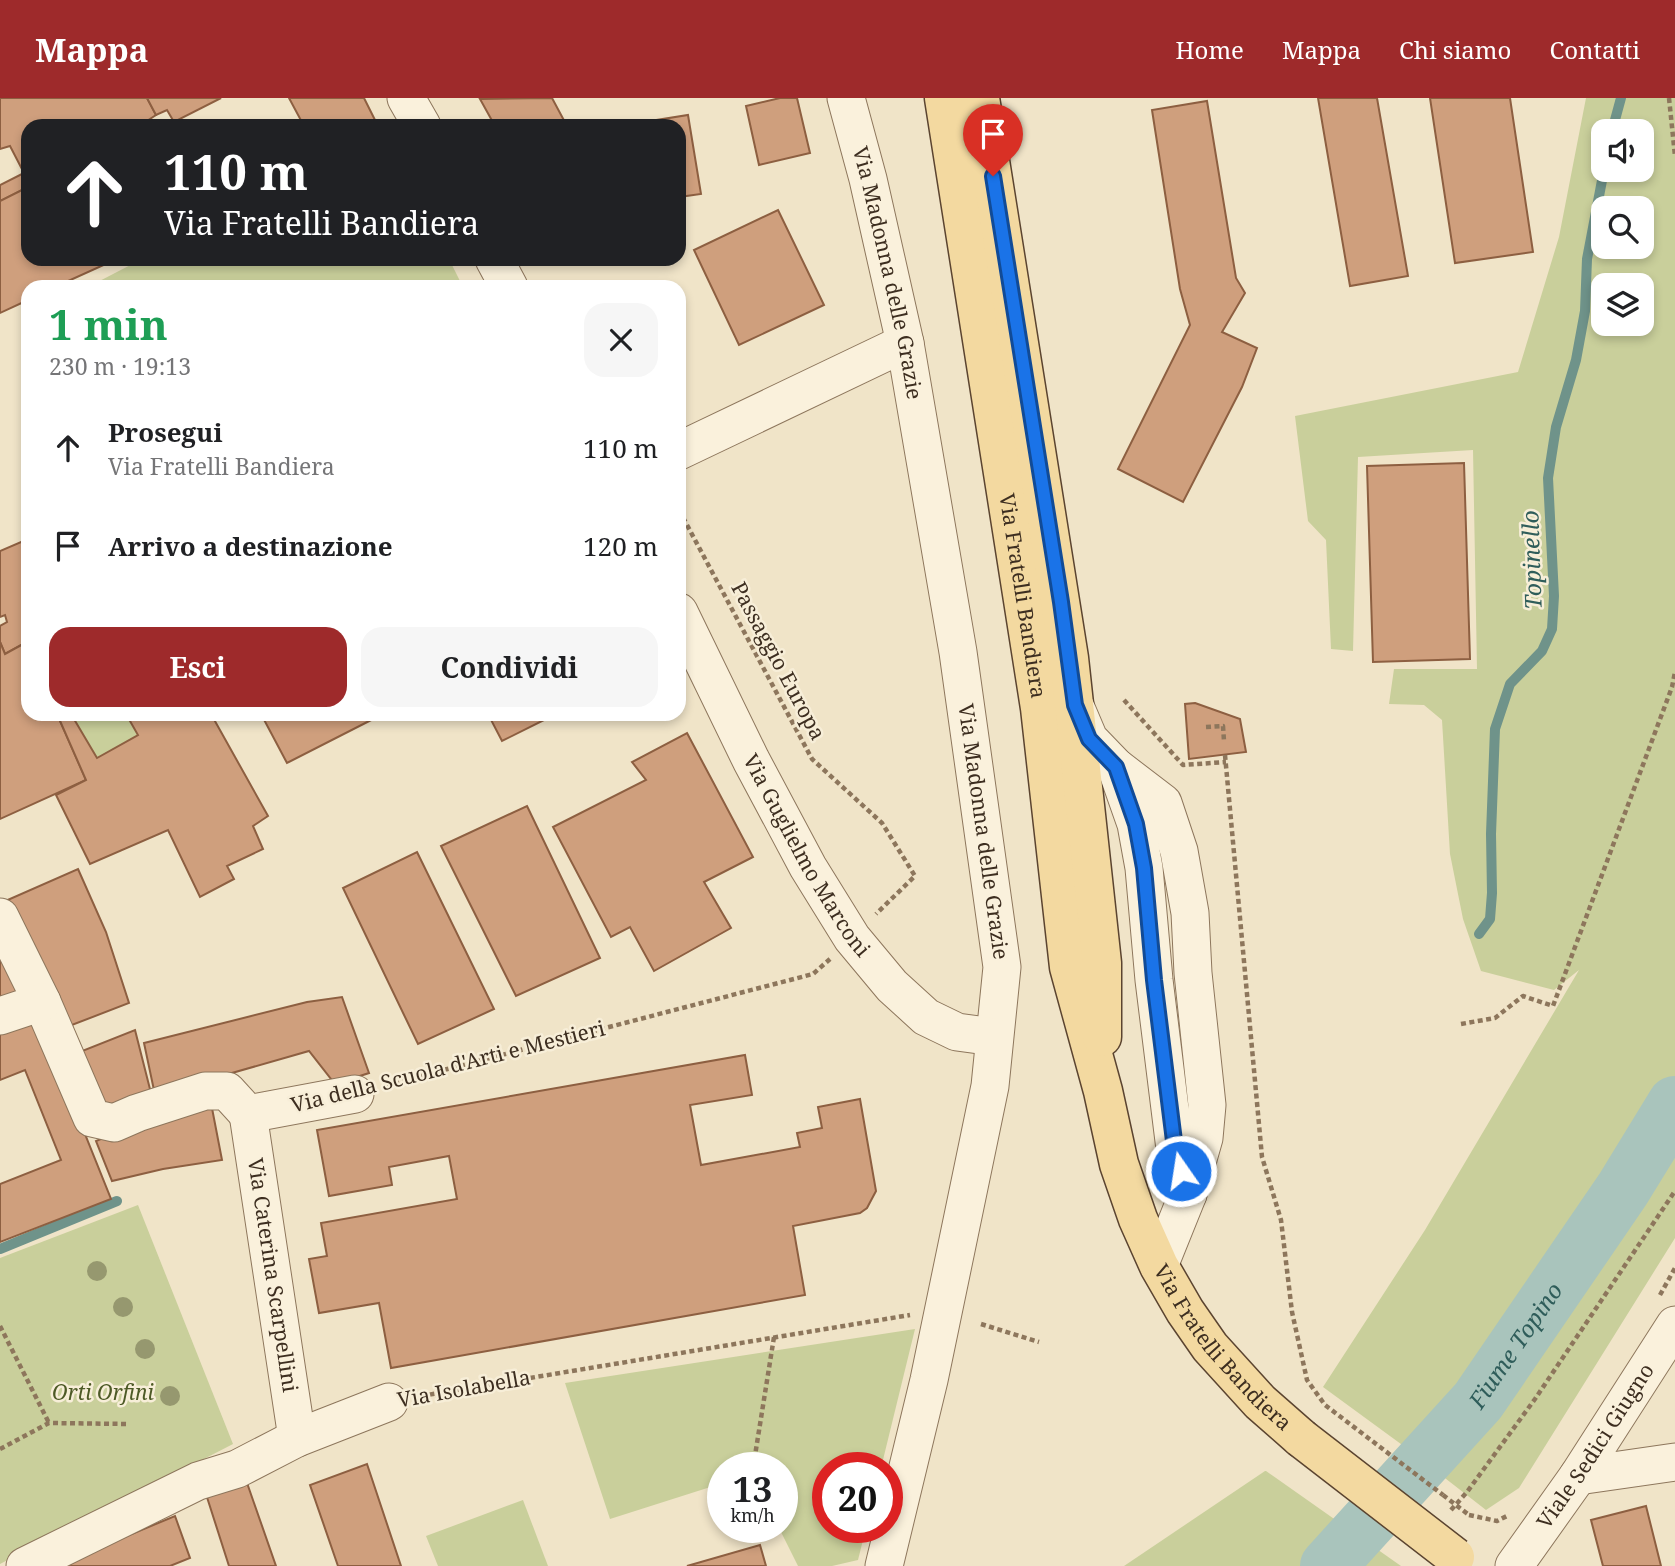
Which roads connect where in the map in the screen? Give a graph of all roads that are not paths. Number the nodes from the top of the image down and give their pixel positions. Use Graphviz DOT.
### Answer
graph roads {
  1 [pos="406,98"];
  2 [pos="846,98"];
  3 [pos="944,98"];
  4 [pos="980,98"];
  5 [pos="418,119"];
  6 [pos="905,343"];
  7 [pos="686,448"];
  8 [pos="686,626"];
  9 [pos="1075,705"];
  10 [pos="0,918"];
  11 [pos="42,1002"];
  12 [pos="0,1016"];
  13 [pos="994,1037"];
  14 [pos="1102,1091"];
  15 [pos="355,1094"];
  16 [pos="248,1114"];
  17 [pos="1159,1266"];
  18 [pos="1675,1325"];
  19 [pos="389,1402"];
  20 [pos="297,1437"];
  21 [pos="1675,1462"];
  22 [pos="1578,1476"];
  23 [pos="1461,1562"];
  24 [pos="25,1566"];
  25 [pos="884,1566"];
  26 [pos="1514,1566"];
  1 -- 5 [label="street"];
  2 -- 6 [label="street, Via Madonna delle Grazie"];
  3 -- 14 [label="main road, Via Fratelli Bandiera"];
  4 -- 9 [label="main road, Via Fratelli Bandiera"];
  6 -- 7 [label="street"];
  6 -- 13 [label="street, Via Madonna delle Grazie"];
  8 -- 13 [label="street, Via Guglielmo Marconi"];
  9 -- 14 [label="main road, Via Fratelli Bandiera"];
  9 -- 17 [label="street"];
  10 -- 11 [label="street"];
  11 -- 12 [label="street"];
  11 -- 16 [label="street"];
  13 -- 25 [label="street, Via Madonna delle Grazie"];
  14 -- 17 [label="main road, Via Fratelli Bandiera"];
  15 -- 16 [label="street, Via della Scuola d'Arti e Mestieri"];
  16 -- 20 [label="street, Via Caterina Scarpellini"];
  17 -- 23 [label="main road, Via Fratelli Bandiera, bridge"];
  18 -- 22 [label="street, Viale Sedici Giugno"];
  19 -- 20 [label="street, Via Isolabella"];
  20 -- 24 [label="street, Via Isolabella"];
  21 -- 22 [label="street"];
  22 -- 26 [label="street, Viale Sedici Giugno"];
}
